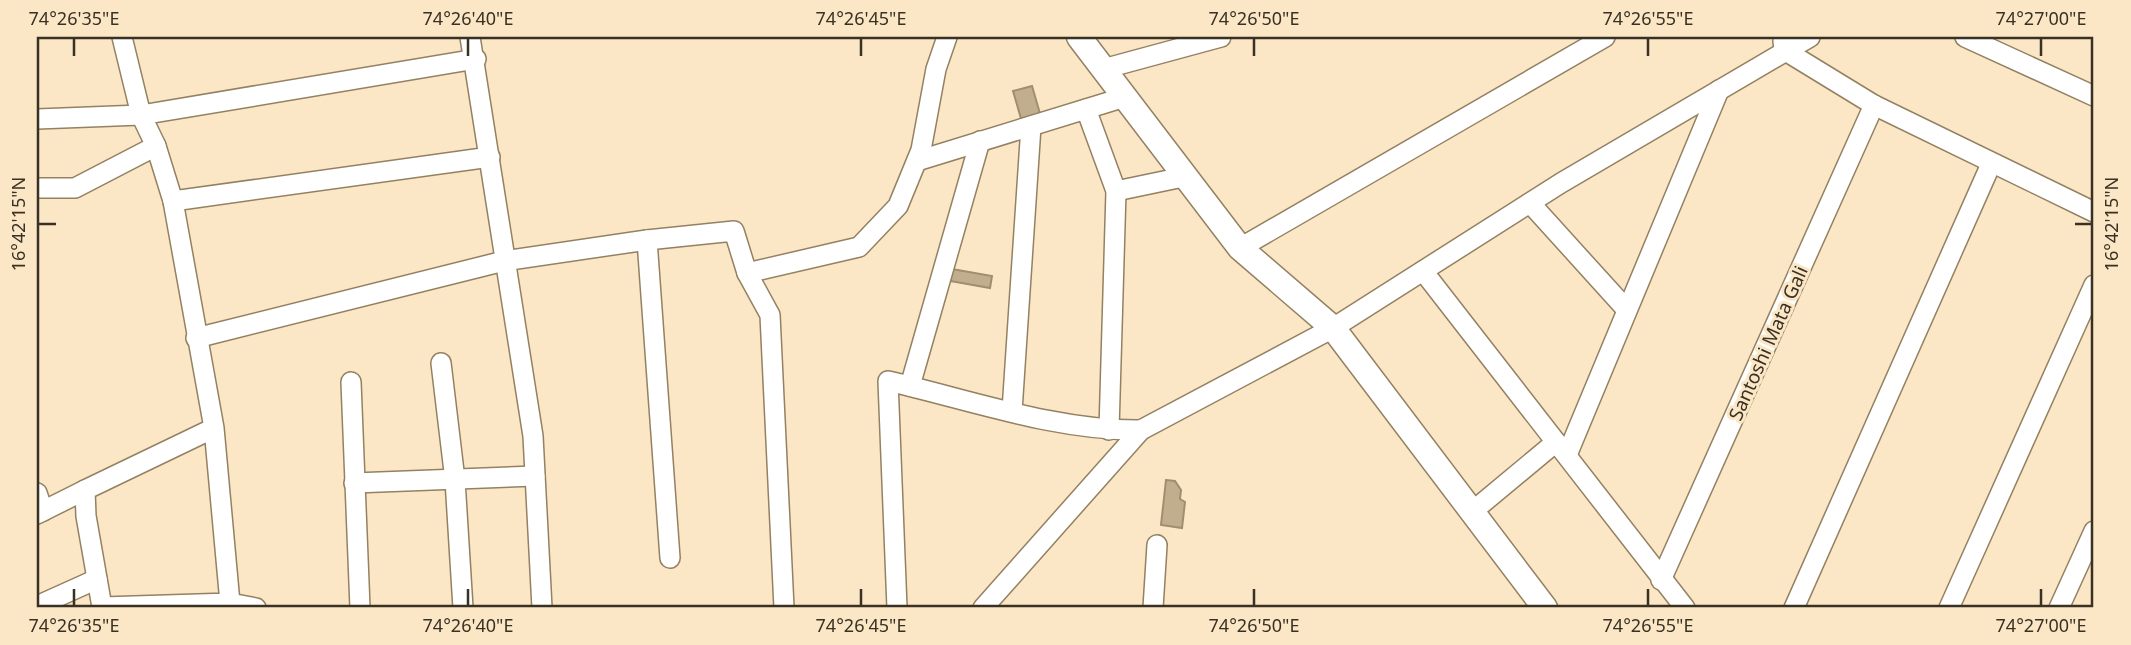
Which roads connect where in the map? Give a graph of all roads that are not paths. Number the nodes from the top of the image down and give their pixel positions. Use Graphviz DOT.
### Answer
graph roads {
  1 [pos="122,37"];
  2 [pos="470,37"];
  3 [pos="947,37"];
  4 [pos="1079,37"];
  5 [pos="1221,37"];
  6 [pos="1605,37"];
  7 [pos="1810,37"];
  8 [pos="1965,37"];
  9 [pos="1783,43"];
  10 [pos="1166,44"];
  11 [pos="476,59"];
  12 [pos="1103,69"];
  13 [pos="1718,90"];
  14 [pos="2094,96"];
  15 [pos="1125,97"];
  16 [pos="1874,105"];
  17 [pos="1086,109"];
  18 [pos="141,115"];
  19 [pos="37,119"];
  20 [pos="1031,126"];
  21 [pos="980,141"];
  22 [pos="156,146"];
  23 [pos="490,157"];
  24 [pos="917,161"];
  25 [pos="1991,164"];
  26 [pos="1183,177"];
  27 [pos="37,188"];
  28 [pos="1116,191"];
  29 [pos="173,201"];
  30 [pos="1530,203"];
  31 [pos="2094,212"];
  32 [pos="647,240"];
  33 [pos="1240,248"];
  34 [pos="504,261"];
  35 [pos="1423,271"];
  36 [pos="747,273"];
  37 [pos="2094,285"];
  38 [pos="1627,310"];
  39 [pos="1333,328"];
  40 [pos="196,338"];
  41 [pos="441,363"];
  42 [pos="351,382"];
  43 [pos="910,386"];
  44 [pos="1012,411"];
  45 [pos="214,428"];
  46 [pos="1109,430"];
  47 [pos="1141,430"];
  48 [pos="1562,448"];
  49 [pos="535,476"];
  50 [pos="456,480"];
  51 [pos="354,483"];
  52 [pos="85,490"];
  53 [pos="39,507"];
  54 [pos="1473,511"];
  55 [pos="2094,531"];
  56 [pos="1157,545"];
  57 [pos="670,558"];
  58 [pos="97,579"];
  59 [pos="1661,580"];
  60 [pos="230,603"];
  61 [pos="37,607"];
  62 [pos="100,608"];
  63 [pos="256,608"];
  64 [pos="360,608"];
  65 [pos="463,608"];
  66 [pos="542,608"];
  67 [pos="784,608"];
  68 [pos="897,608"];
  69 [pos="983,608"];
  70 [pos="1153,608"];
  71 [pos="1545,608"];
  72 [pos="1685,608"];
  73 [pos="1794,608"];
  74 [pos="1949,608"];
  75 [pos="2059,608"];
  1 -- 18 [label="street"];
  2 -- 11 [label="street"];
  3 -- 24 [label="street"];
  4 -- 12 [label="street"];
  5 -- 10 [label="street"];
  6 -- 33 [label="street"];
  7 -- 9 [label="street"];
  8 -- 14 [label="street"];
  9 -- 13 [label="street"];
  9 -- 16 [label="street"];
  10 -- 12 [label="street"];
  11 -- 18 [label="street"];
  11 -- 23 [label="street"];
  12 -- 15 [label="street"];
  13 -- 30 [label="street"];
  13 -- 38 [label="street"];
  15 -- 17 [label="street"];
  15 -- 26 [label="street"];
  16 -- 25 [label="street"];
  16 -- 59 [label="street, Santoshi Mata Gali"];
  17 -- 20 [label="street"];
  17 -- 28 [label="street"];
  18 -- 19 [label="street"];
  18 -- 22 [label="street"];
  20 -- 21 [label="street"];
  20 -- 44 [label="street"];
  21 -- 24 [label="street"];
  21 -- 43 [label="street"];
  22 -- 27 [label="street"];
  22 -- 29 [label="street"];
  23 -- 29 [label="street"];
  23 -- 34 [label="street"];
  24 -- 36 [label="street"];
  25 -- 31 [label="street"];
  25 -- 73 [label="street"];
  26 -- 28 [label="street"];
  26 -- 33 [label="street"];
  28 -- 46 [label="street"];
  29 -- 40 [label="street"];
  30 -- 35 [label="street"];
  30 -- 38 [label="street"];
  32 -- 34 [label="street"];
  32 -- 36 [label="street"];
  32 -- 57 [label="street"];
  33 -- 39 [label="street"];
  34 -- 40 [label="street"];
  34 -- 49 [label="street"];
  35 -- 39 [label="street"];
  35 -- 48 [label="street"];
  36 -- 67 [label="street"];
  37 -- 74 [label="street"];
  38 -- 48 [label="street"];
  39 -- 47 [label="street"];
  39 -- 54 [label="street"];
  40 -- 45 [label="street"];
  41 -- 50 [label="street"];
  42 -- 51 [label="street"];
  43 -- 44 [label="street"];
  43 -- 68 [label="street"];
  44 -- 46 [label="street"];
  45 -- 52 [label="street"];
  45 -- 60 [label="street"];
  46 -- 47 [label="street"];
  47 -- 69 [label="street"];
  48 -- 54 [label="street"];
  48 -- 59 [label="street"];
  49 -- 50 [label="street"];
  49 -- 66 [label="street"];
  50 -- 51 [label="street"];
  50 -- 65 [label="street"];
  51 -- 64 [label="street"];
  52 -- 53 [label="street"];
  52 -- 58 [label="street"];
  54 -- 71 [label="street"];
  55 -- 75 [label="street"];
  56 -- 70 [label="street"];
  58 -- 61 [label="street"];
  58 -- 62 [label="street"];
  59 -- 72 [label="street"];
  60 -- 62 [label="street"];
  60 -- 63 [label="street"];
}
